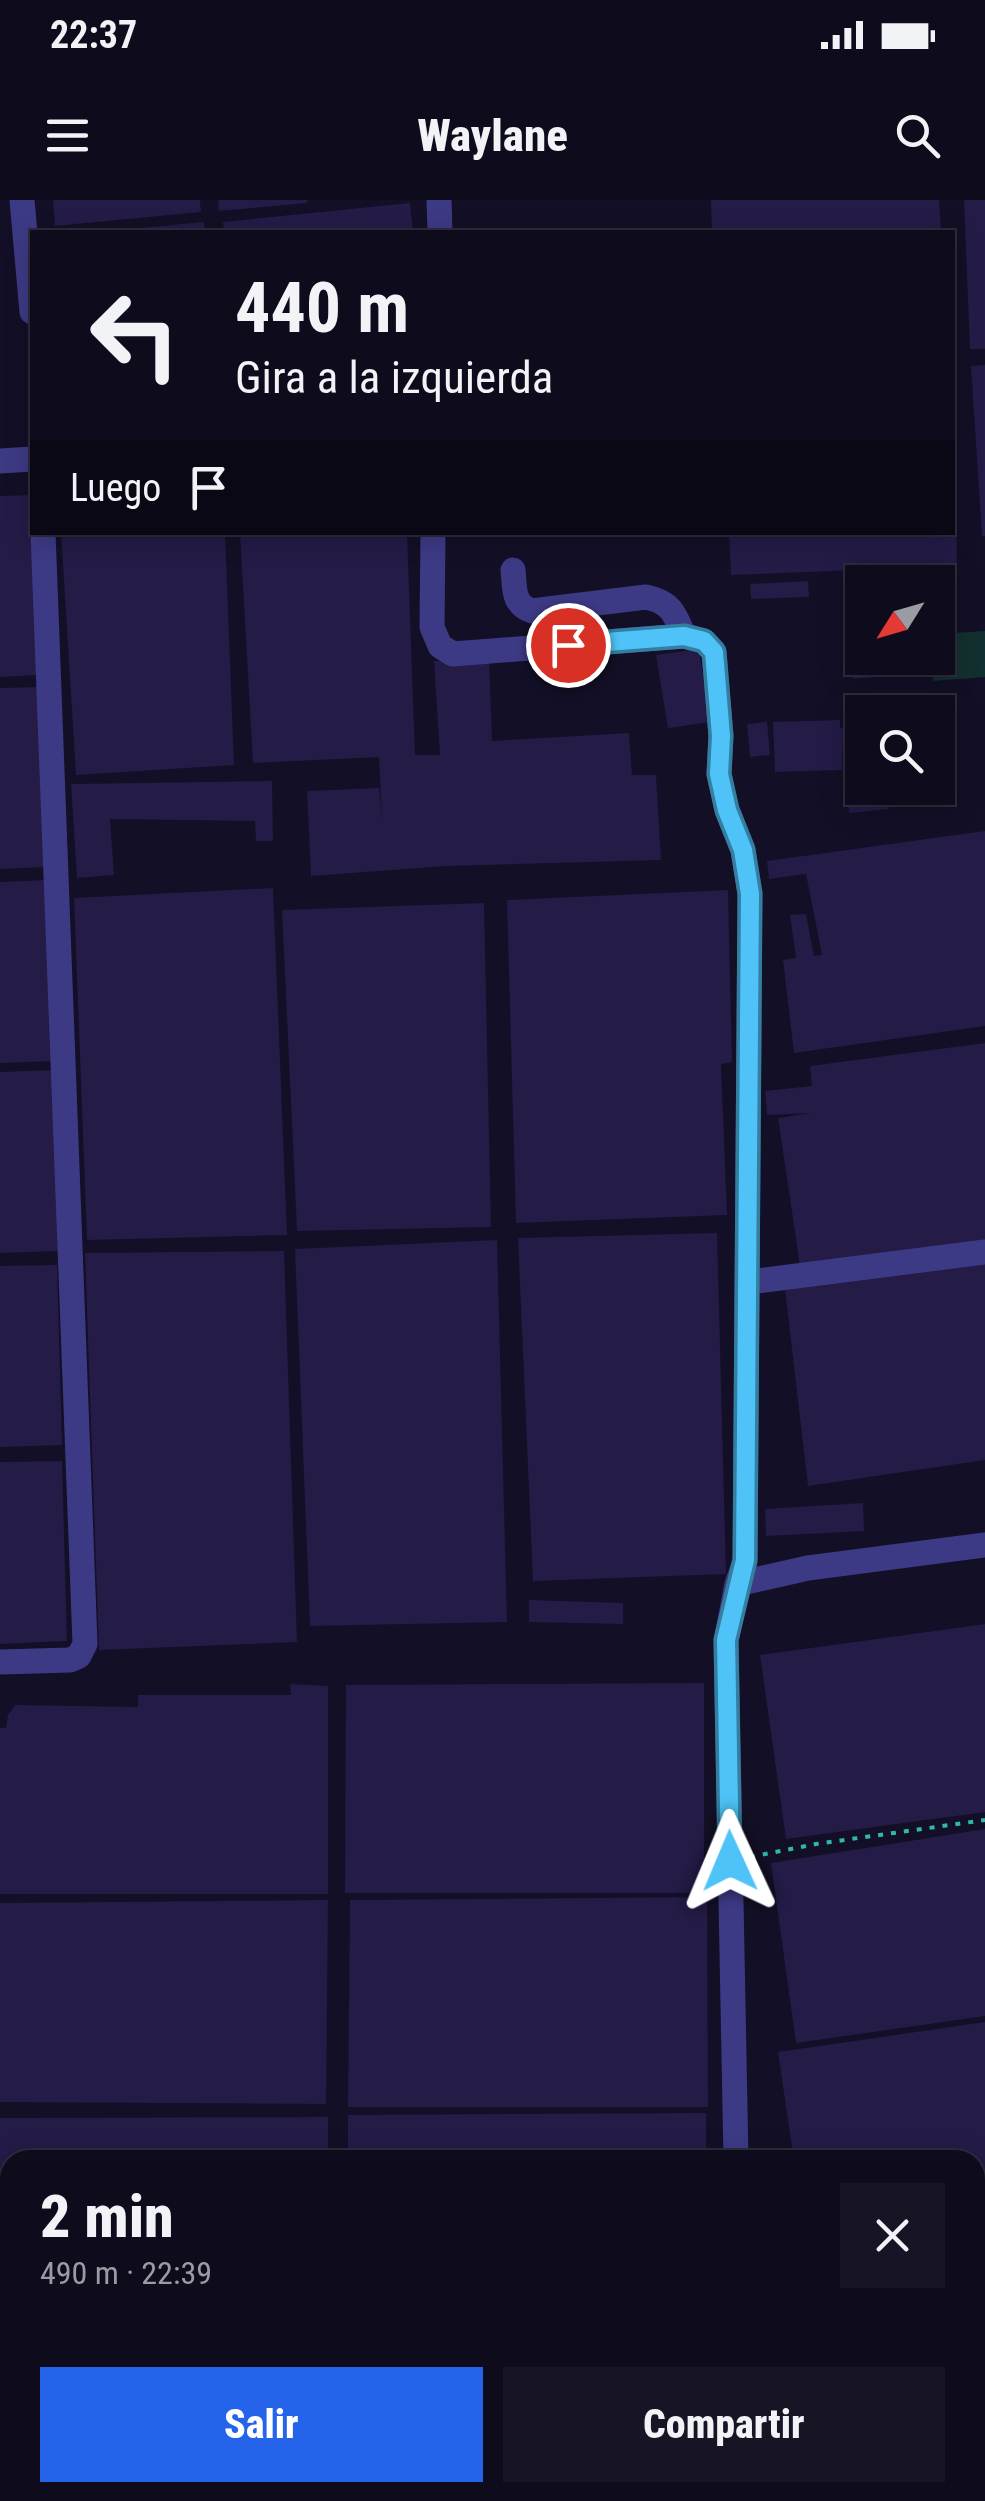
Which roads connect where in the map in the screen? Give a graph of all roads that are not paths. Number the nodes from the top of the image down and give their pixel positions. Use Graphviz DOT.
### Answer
graph roads {
  1 [pos="22,200"];
  2 [pos="439,200"];
  3 [pos="440,230"];
  4 [pos="30,290"];
  5 [pos="30,459"];
  6 [pos="0,461"];
  7 [pos="43,535"];
  8 [pos="433,535"];
  9 [pos="513,570"];
  10 [pos="684,636"];
  11 [pos="985,1252"];
  12 [pos="749,1282"];
  13 [pos="985,1546"];
  14 [pos="737,1584"];
  15 [pos="0,1662"];
  16 [pos="736,2150"];
  1 -- 4 [label="lane"];
  2 -- 3 [label="lane"];
  5 -- 6 [label="lane"];
  7 -- 15 [label="lane"];
  8 -- 10 [label="lane"];
  9 -- 10 [label="lane"];
  10 -- 12 [label="lane"];
  11 -- 12 [label="lane"];
  12 -- 14 [label="lane"];
  13 -- 14 [label="lane"];
  14 -- 16 [label="lane"];
}
